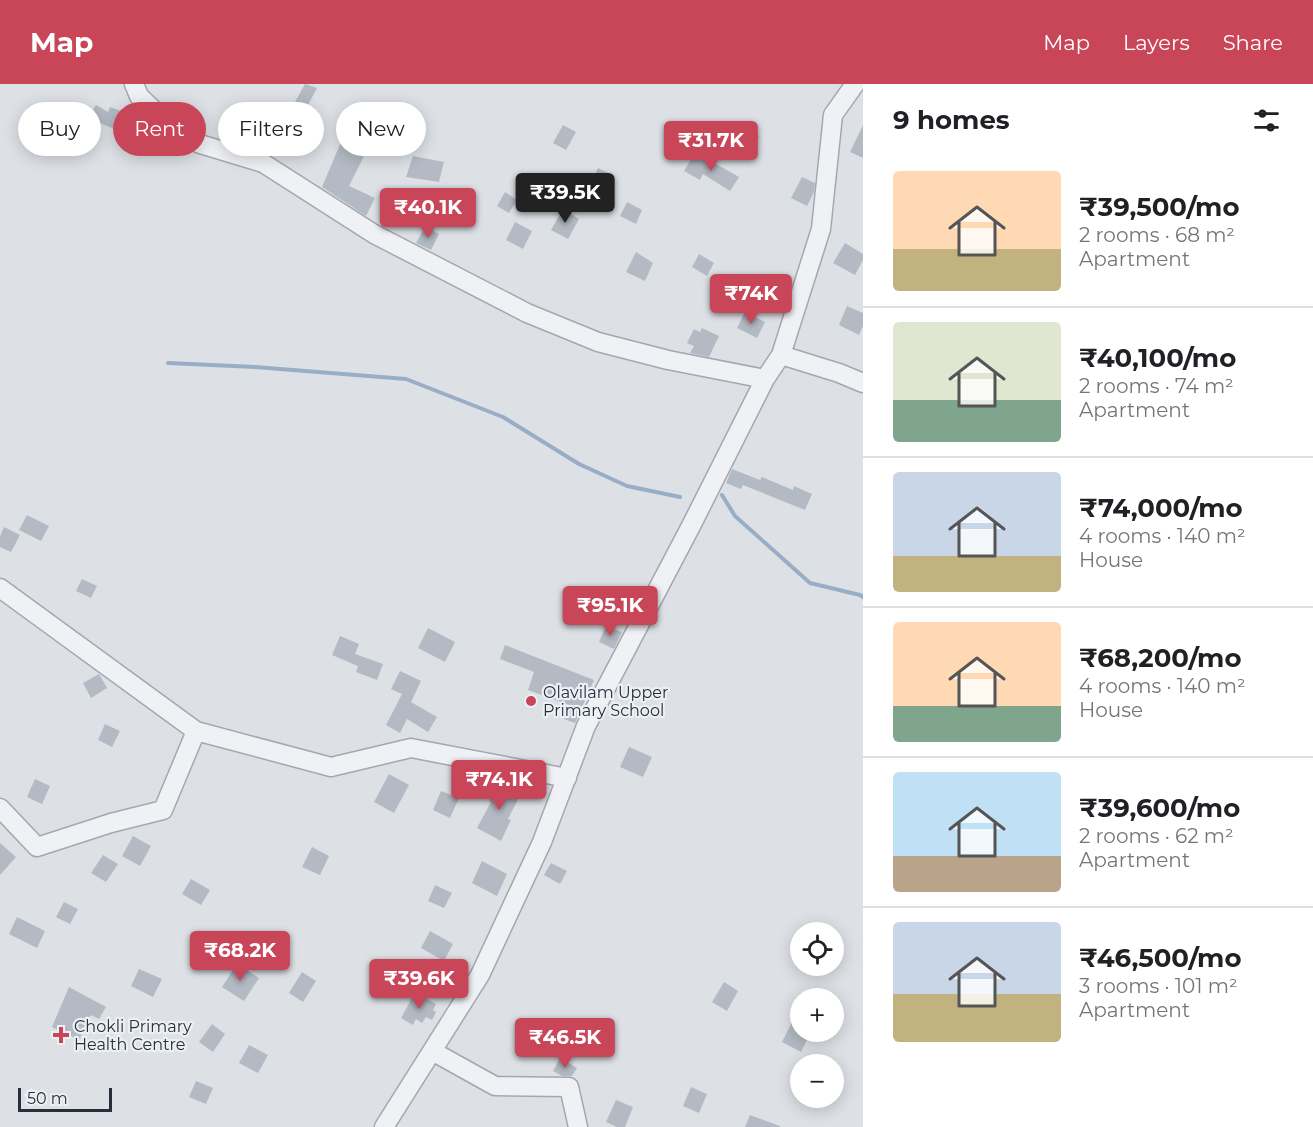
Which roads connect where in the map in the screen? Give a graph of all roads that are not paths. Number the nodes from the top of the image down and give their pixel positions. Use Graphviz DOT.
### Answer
graph roads {
  1 [pos="134,84"];
  2 [pos="855,84"];
  3 [pos="782,355"];
  4 [pos="765,379"];
  5 [pos="863,383"];
  6 [pos="0,588"];
  7 [pos="196,731"];
  8 [pos="567,778"];
  9 [pos="0,808"];
  10 [pos="432,1051"];
  11 [pos="384,1127"];
  12 [pos="578,1127"];
  1 -- 4 [label="street"];
  2 -- 3 [label="street"];
  3 -- 4 [label="street"];
  3 -- 5 [label="street"];
  4 -- 8 [label="street"];
  6 -- 7 [label="street"];
  7 -- 8 [label="street"];
  7 -- 9 [label="street"];
  8 -- 10 [label="street"];
  10 -- 11 [label="street"];
  10 -- 12 [label="street"];
}
